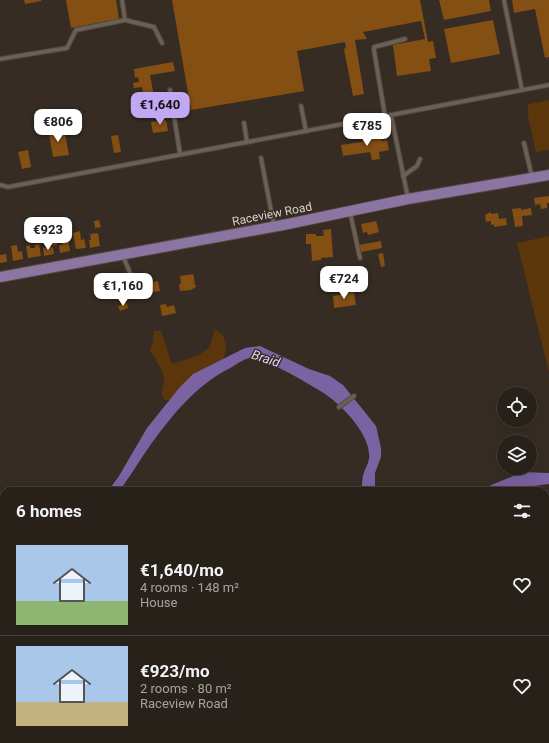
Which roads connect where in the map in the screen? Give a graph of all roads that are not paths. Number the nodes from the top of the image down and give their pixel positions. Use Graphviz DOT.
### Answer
graph roads {
  1 [pos="122,0"];
  2 [pos="504,0"];
  3 [pos="125,20"];
  4 [pos="405,39"];
  5 [pos="162,42"];
  6 [pos="0,59"];
  7 [pos="549,85"];
  8 [pos="170,90"];
  9 [pos="522,90"];
  10 [pos="301,106"];
  11 [pos="391,115"];
  12 [pos="385,116"];
  13 [pos="244,123"];
  14 [pos="306,131"];
  15 [pos="247,142"];
  16 [pos="524,144"];
  17 [pos="180,154"];
  18 [pos="260,158"];
  19 [pos="420,159"];
  20 [pos="549,175"];
  21 [pos="403,176"];
  22 [pos="532,178"];
  23 [pos="0,185"];
  24 [pos="408,199"];
  25 [pos="350,212"];
  26 [pos="274,227"];
  27 [pos="123,255"];
  28 [pos="360,258"];
  29 [pos="0,277"];
  30 [pos="135,285"];
  31 [pos="354,396"];
  32 [pos="339,407"];
  1 -- 3 [label="lane"];
  2 -- 9 [label="lane"];
  3 -- 5 [label="lane"];
  3 -- 6 [label="lane"];
  4 -- 12 [label="lane"];
  7 -- 9 [label="lane"];
  8 -- 17 [label="lane"];
  9 -- 11 [label="lane"];
  10 -- 14 [label="lane"];
  11 -- 12 [label="lane"];
  11 -- 21 [label="lane"];
  12 -- 14 [label="lane"];
  13 -- 15 [label="lane"];
  14 -- 15 [label="lane"];
  15 -- 17 [label="lane"];
  16 -- 22 [label="lane"];
  17 -- 23 [label="lane"];
  18 -- 26 [label="lane"];
  19 -- 21 [label="lane"];
  20 -- 22 [label="main road, Raceview Road"];
  21 -- 24 [label="lane"];
  22 -- 24 [label="main road, Raceview Road"];
  24 -- 25 [label="main road, Raceview Road"];
  25 -- 26 [label="main road, Raceview Road"];
  25 -- 28 [label="lane"];
  26 -- 27 [label="main road, Raceview Road"];
  27 -- 29 [label="main road, Raceview Road"];
  27 -- 30 [label="lane"];
  31 -- 32 [label="lane"];
}
